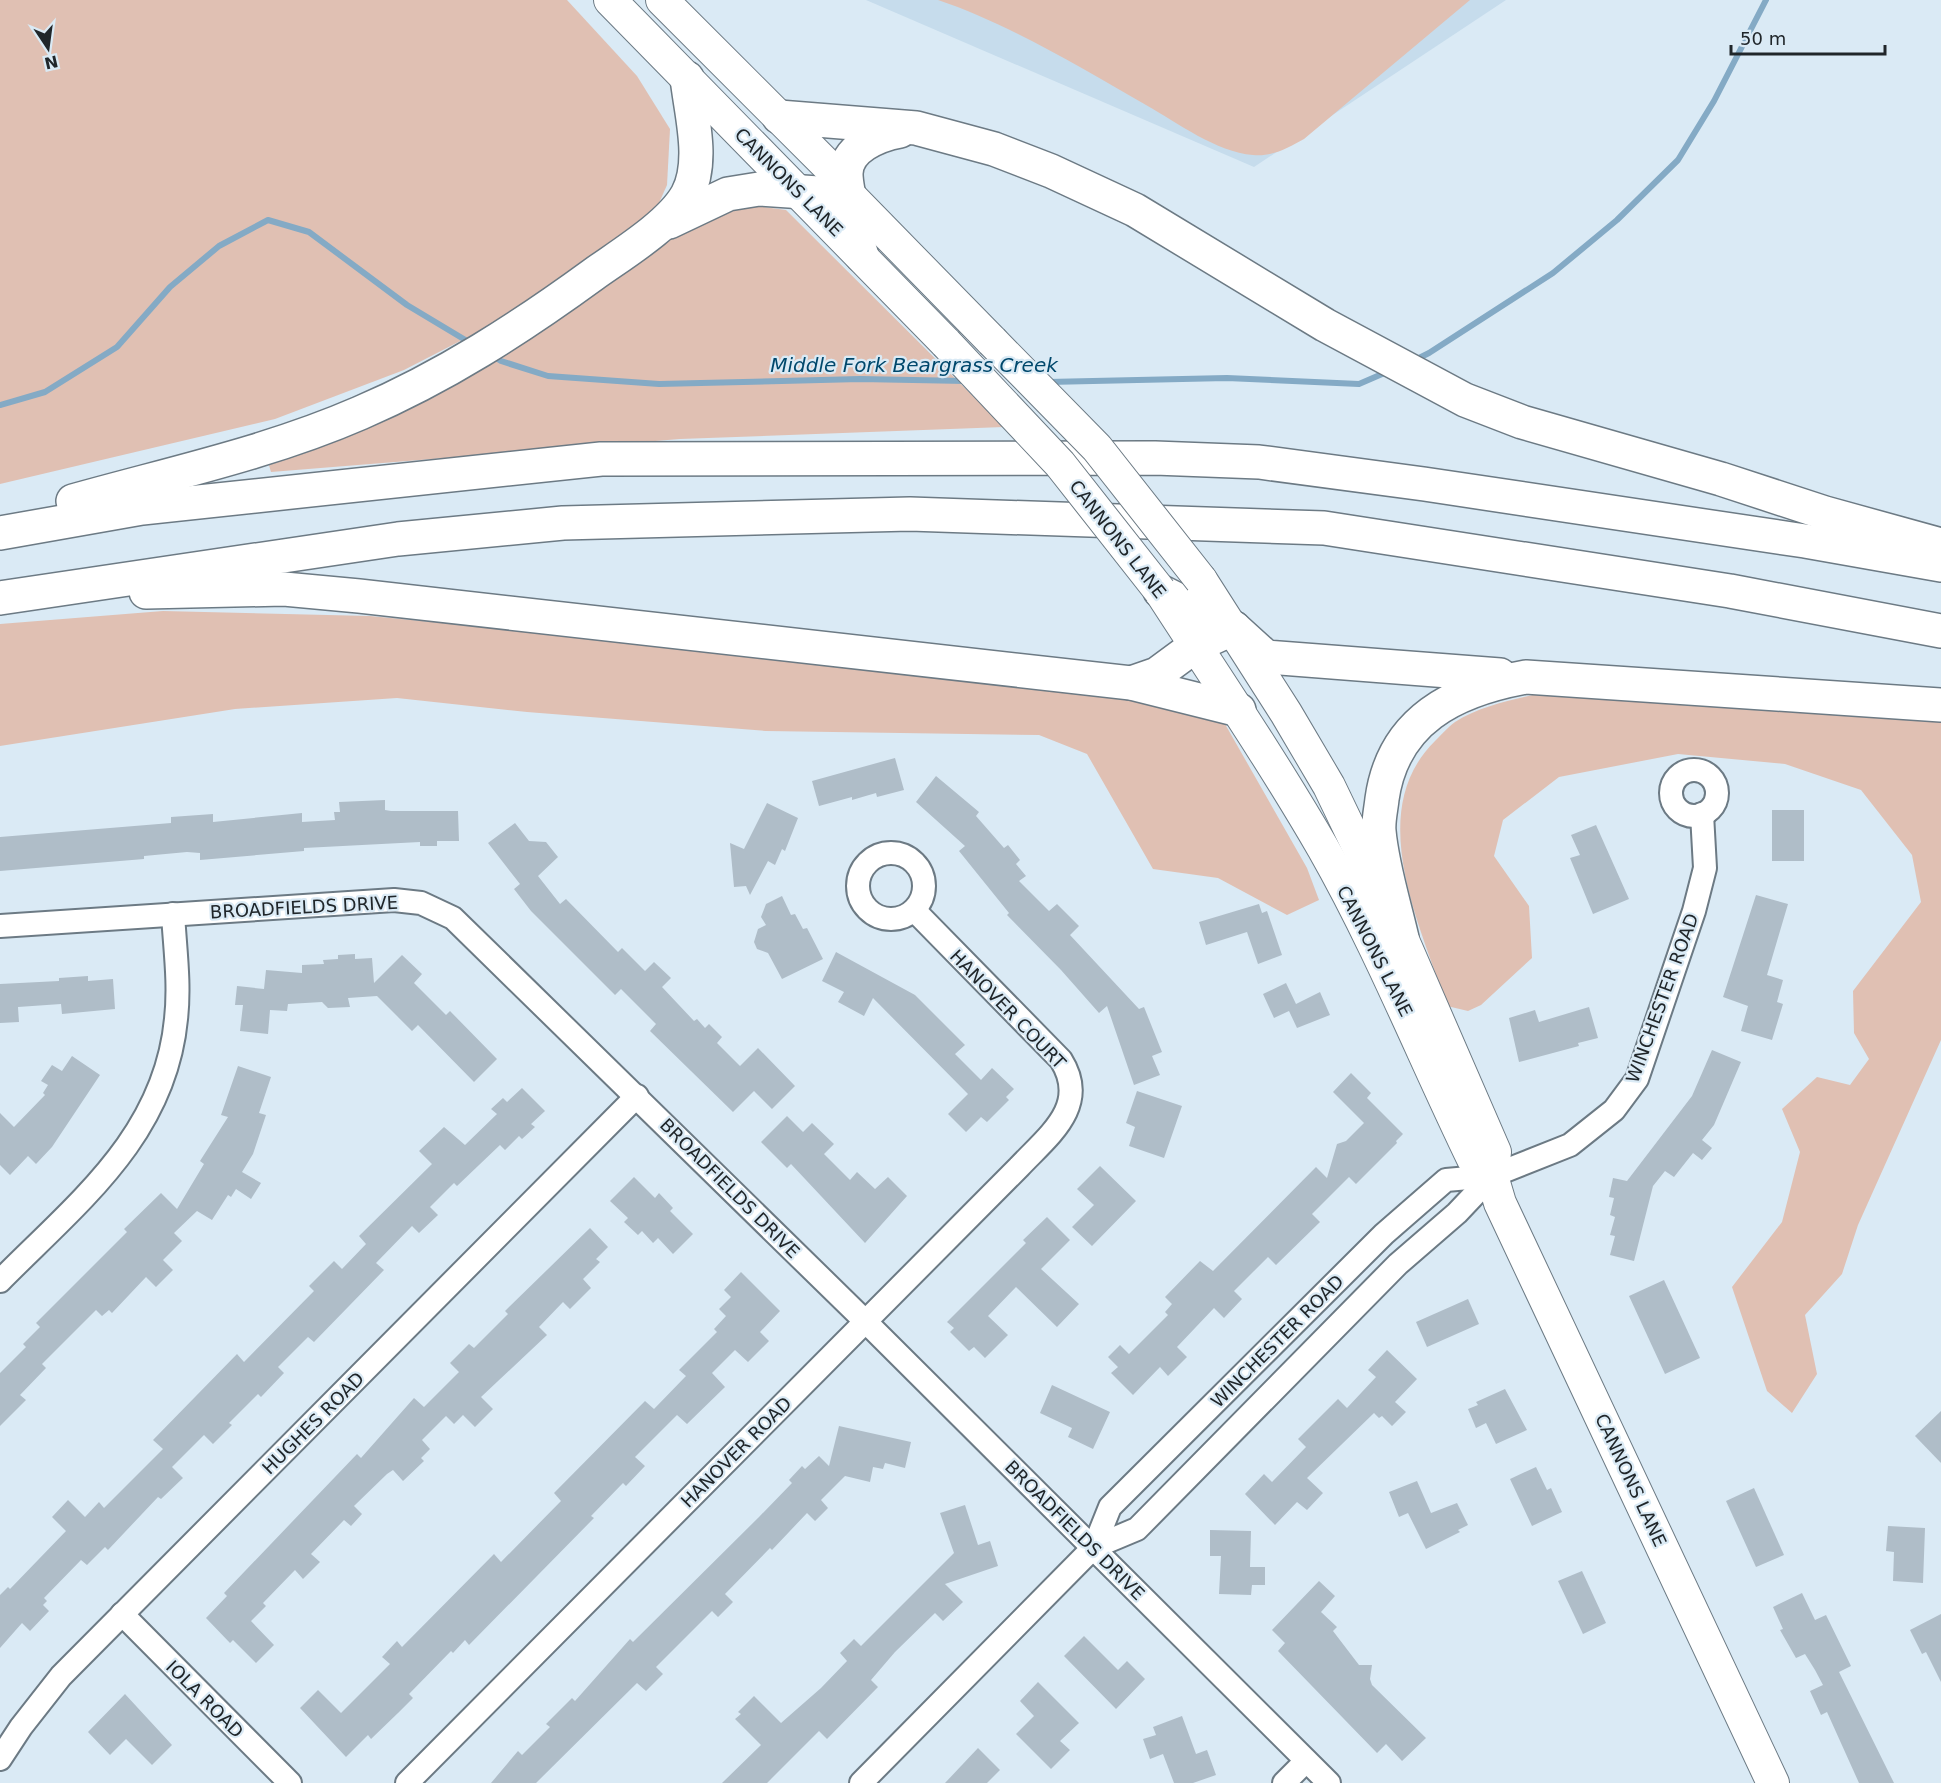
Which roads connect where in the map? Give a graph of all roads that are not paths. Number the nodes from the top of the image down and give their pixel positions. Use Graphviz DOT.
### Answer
graph roads {
  1 [pos="610,0"];
  2 [pos="662,0"];
  3 [pos="687,78"];
  4 [pos="779,117"];
  5 [pos="916,128"];
  6 [pos="800,193"];
  7 [pos="849,195"];
  8 [pos="656,230"];
  9 [pos="862,256"];
  10 [pos="0,522"];
  11 [pos="0,533"];
  12 [pos="1941,545"];
  13 [pos="1941,565"];
  14 [pos="37,591"];
  15 [pos="1160,591"];
  16 [pos="0,598"];
  17 [pos="1234,628"];
  18 [pos="1941,631"];
  19 [pos="1196,646"];
  20 [pos="1526,677"];
  21 [pos="1131,683"];
  22 [pos="1941,705"];
  23 [pos="1239,710"];
  24 [pos="1702,814"];
  25 [pos="914,910"];
  26 [pos="173,914"];
  27 [pos="0,926"];
  28 [pos="1395,946"];
  29 [pos="638,1096"];
  30 [pos="1063,1118"];
  31 [pos="1492,1176"];
  32 [pos="0,1281"];
  33 [pos="1333,1285"];
  34 [pos="1357,1306"];
  35 [pos="866,1322"];
  36 [pos="1228,1390"];
  37 [pos="1252,1412"];
  38 [pos="1094,1547"];
  39 [pos="122,1614"];
  40 [pos="0,1759"];
  41 [pos="1306,1761"];
  42 [pos="290,1783"];
  43 [pos="407,1783"];
  44 [pos="861,1783"];
  45 [pos="1284,1783"];
  46 [pos="1329,1783"];
  47 [pos="1773,1783"];
  1 -- 3 [label="main road, CANNONS LANE"];
  2 -- 4 [label="main road, CANNONS LANE"];
  3 -- 6 [label="main road, CANNONS LANE"];
  3 -- 8 [label="highway"];
  4 -- 5 [label="highway"];
  4 -- 7 [label="main road, CANNONS LANE"];
  5 -- 7 [label="highway"];
  5 -- 12 [label="highway"];
  6 -- 7 [label="highway"];
  6 -- 8 [label="highway"];
  6 -- 9 [label="main road, CANNONS LANE"];
  7 -- 9 [label="highway"];
  7 -- 17 [label="main road, CANNONS LANE, bridge"];
  8 -- 10 [label="highway"];
  9 -- 15 [label="main road, CANNONS LANE, bridge"];
  11 -- 13 [label="highway"];
  14 -- 16 [label="highway"];
  14 -- 18 [label="highway"];
  14 -- 21 [label="highway"];
  15 -- 17 [label="highway"];
  15 -- 19 [label="main road, CANNONS LANE"];
  17 -- 19 [label="highway"];
  17 -- 20 [label="highway"];
  17 -- 28 [label="main road, CANNONS LANE"];
  19 -- 21 [label="highway"];
  19 -- 23 [label="main road, CANNONS LANE"];
  20 -- 22 [label="highway"];
  20 -- 28 [label="highway"];
  21 -- 23 [label="highway"];
  23 -- 28 [label="main road, CANNONS LANE"];
  24 -- 31 [label="street, WINCHESTER ROAD"];
  25 -- 30 [label="street, HANOVER COURT"];
  26 -- 27 [label="street, BROADFIELDS DRIVE"];
  26 -- 29 [label="street, BROADFIELDS DRIVE"];
  26 -- 32 [label="street"];
  28 -- 31 [label="main road, CANNONS LANE"];
  29 -- 35 [label="street, BROADFIELDS DRIVE"];
  29 -- 39 [label="street, HUGHES ROAD"];
  30 -- 35 [label="street, HANOVER ROAD"];
  31 -- 33 [label="street, WINCHESTER ROAD"];
  31 -- 34 [label="street, WINCHESTER ROAD"];
  31 -- 47 [label="main road, CANNONS LANE"];
  33 -- 34 [label="street"];
  33 -- 36 [label="street, WINCHESTER ROAD"];
  34 -- 37 [label="street, WINCHESTER ROAD"];
  35 -- 38 [label="street, BROADFIELDS DRIVE"];
  35 -- 43 [label="street, HANOVER ROAD"];
  36 -- 37 [label="street"];
  36 -- 38 [label="street, WINCHESTER ROAD"];
  37 -- 38 [label="street, WINCHESTER ROAD"];
  38 -- 41 [label="street, BROADFIELDS DRIVE"];
  38 -- 44 [label="street, WINCHESTER ROAD"];
  39 -- 40 [label="street, HUGHES ROAD"];
  39 -- 42 [label="street, IOLA ROAD"];
  41 -- 45 [label="street"];
  41 -- 46 [label="street, BROADFIELDS DRIVE"];
}
